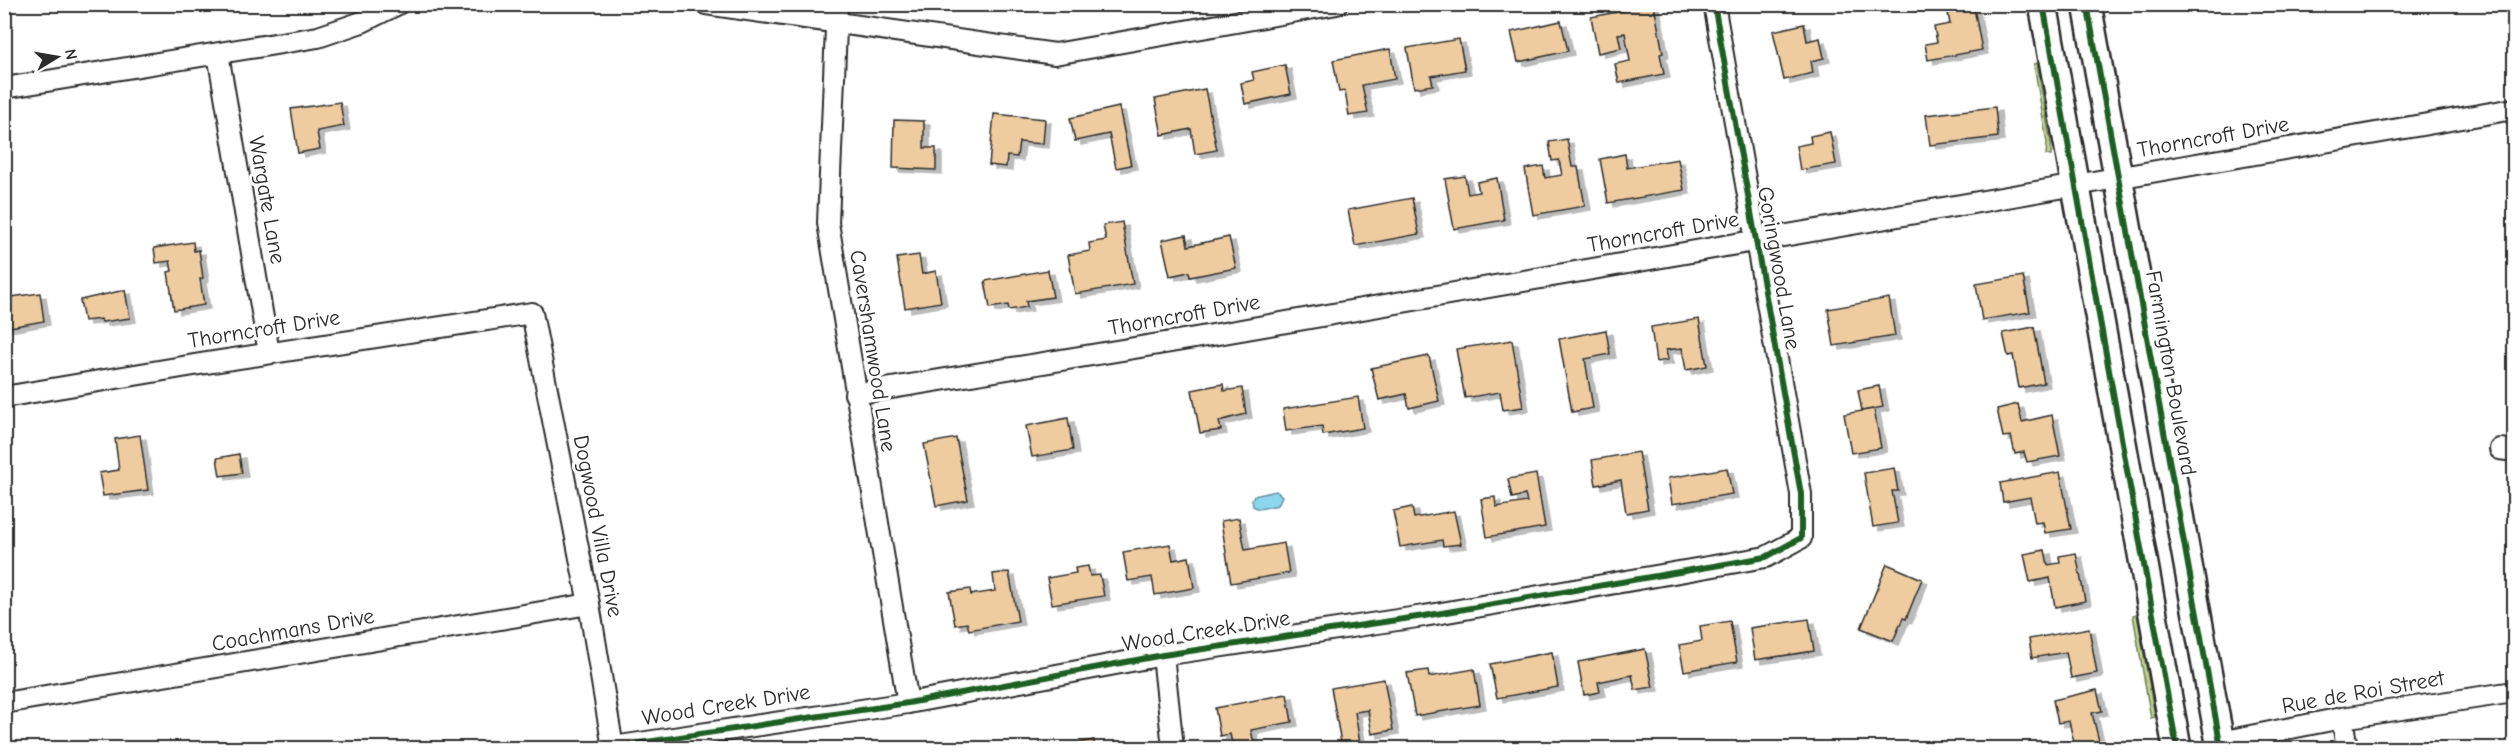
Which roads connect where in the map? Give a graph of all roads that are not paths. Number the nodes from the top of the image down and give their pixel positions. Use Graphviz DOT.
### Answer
graph roads {
  1 [pos="398,4"];
  2 [pos="706,4"];
  3 [pos="1337,4"];
  4 [pos="1714,4"];
  5 [pos="2043,4"];
  6 [pos="2087,4"];
  7 [pos="837,14"];
  8 [pos="218,54"];
  9 [pos="4,88"];
  10 [pos="2514,109"];
  11 [pos="2118,178"];
  12 [pos="2075,185"];
  13 [pos="1755,240"];
  14 [pos="532,313"];
  15 [pos="269,353"];
  16 [pos="855,394"];
  17 [pos="4,396"];
  18 [pos="1801,538"];
  19 [pos="589,604"];
  20 [pos="1163,655"];
  21 [pos="2514,692"];
  22 [pos="4,703"];
  23 [pos="908,703"];
  24 [pos="2342,718"];
  25 [pos="2220,745"];
  26 [pos="613,748"];
  27 [pos="1173,748"];
  28 [pos="2177,748"];
  29 [pos="2347,748"];
  1 -- 8 [label="street"];
  2 -- 7 [label="street"];
  3 -- 7 [label="street"];
  4 -- 13 [label="street, Goringwood Lane"];
  5 -- 12 [label="main road"];
  6 -- 11 [label="main road, Farmington Boulevard"];
  7 -- 16 [label="street, Cavershamwood Lane"];
  8 -- 9 [label="street"];
  8 -- 15 [label="street, Wargate Lane"];
  10 -- 11 [label="street, Thorncroft Drive"];
  11 -- 12 [label="street, Thorncroft Drive"];
  11 -- 25 [label="main road, Farmington Boulevard"];
  12 -- 13 [label="street, Thorncroft Drive"];
  12 -- 28 [label="main road"];
  13 -- 16 [label="street, Thorncroft Drive"];
  13 -- 18 [label="street, Goringwood Lane"];
  14 -- 15 [label="street, Thorncroft Drive"];
  14 -- 19 [label="street, Dogwood Villa Drive"];
  15 -- 17 [label="street, Thorncroft Drive"];
  16 -- 23 [label="street, Cavershamwood Lane"];
  18 -- 20 [label="street, Wood Creek Drive"];
  19 -- 22 [label="street, Coachmans Drive"];
  19 -- 26 [label="street, Dogwood Villa Drive"];
  20 -- 23 [label="street, Wood Creek Drive"];
  20 -- 27 [label="street"];
  21 -- 24 [label="street, Rue de Roi Street"];
  23 -- 26 [label="street, Wood Creek Drive"];
  24 -- 25 [label="street, Rue de Roi Street"];
  24 -- 29 [label="street"];
}
